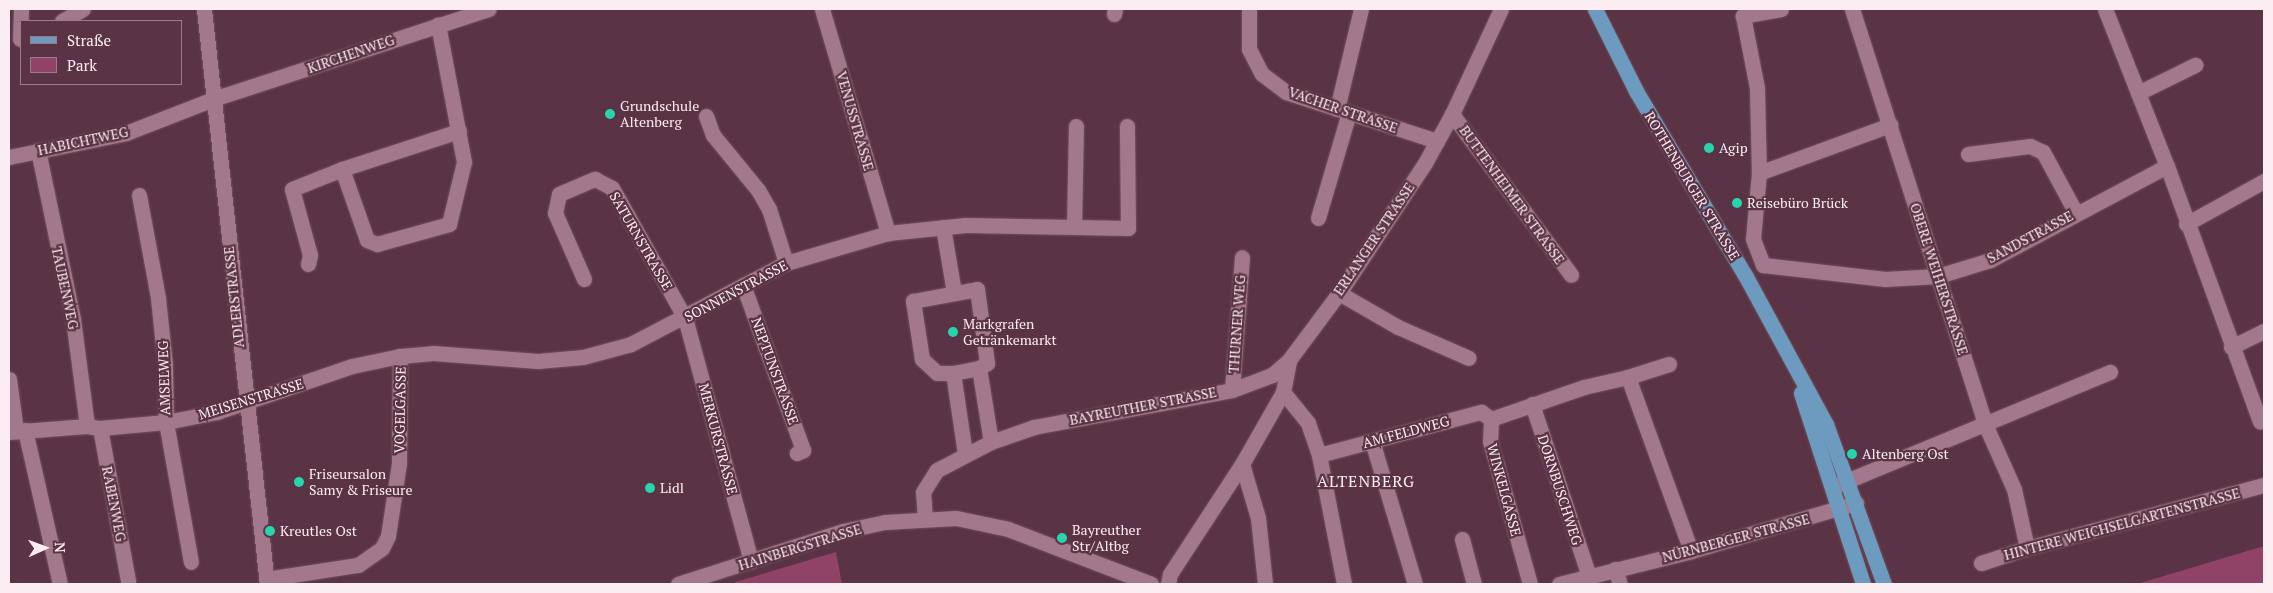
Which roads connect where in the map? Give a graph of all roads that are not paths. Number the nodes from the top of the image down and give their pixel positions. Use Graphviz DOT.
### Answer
graph roads {
  1 [pos="21,9"];
  2 [pos="83,9"];
  3 [pos="204,9"];
  4 [pos="489,9"];
  5 [pos="822,9"];
  6 [pos="1249,9"];
  7 [pos="1361,9"];
  8 [pos="1501,9"];
  9 [pos="1595,9"];
  10 [pos="1781,9"];
  11 [pos="1852,9"];
  12 [pos="2105,9"];
  13 [pos="64,20"];
  14 [pos="438,24"];
  15 [pos="17,41"];
  16 [pos="2196,64"];
  17 [pos="2138,93"];
  18 [pos="213,99"];
  19 [pos="1343,111"];
  20 [pos="1452,114"];
  21 [pos="706,116"];
  22 [pos="1890,125"];
  23 [pos="1076,126"];
  24 [pos="1128,126"];
  25 [pos="459,131"];
  26 [pos="1437,140"];
  27 [pos="38,150"];
  28 [pos="1968,154"];
  29 [pos="9,157"];
  30 [pos="2167,166"];
  31 [pos="342,169"];
  32 [pos="1759,173"];
  33 [pos="2264,181"];
  34 [pos="139,195"];
  35 [pos="2076,213"];
  36 [pos="1318,218"];
  37 [pos="2186,224"];
  38 [pos="943,227"];
  39 [pos="1074,227"];
  40 [pos="888,233"];
  41 [pos="1242,257"];
  42 [pos="786,263"];
  43 [pos="308,264"];
  44 [pos="1571,275"];
  45 [pos="1938,276"];
  46 [pos="584,279"];
  47 [pos="743,285"];
  48 [pos="954,293"];
  49 [pos="1338,293"];
  50 [pos="686,318"];
  51 [pos="2264,331"];
  52 [pos="2231,347"];
  53 [pos="400,356"];
  54 [pos="1469,358"];
  55 [pos="1289,360"];
  56 [pos="1791,362"];
  57 [pos="1669,364"];
  58 [pos="979,368"];
  59 [pos="2110,372"];
  60 [pos="953,373"];
  61 [pos="1628,377"];
  62 [pos="9,379"];
  63 [pos="1232,390"];
  64 [pos="1283,392"];
  65 [pos="246,403"];
  66 [pos="1532,404"];
  67 [pos="1491,419"];
  68 [pos="166,422"];
  69 [pos="2260,422"];
  70 [pos="1985,424"];
  71 [pos="93,427"];
  72 [pos="17,431"];
  73 [pos="1372,441"];
  74 [pos="991,442"];
  75 [pos="797,453"];
  76 [pos="965,454"];
  77 [pos="1319,455"];
  78 [pos="1242,464"];
  79 [pos="1848,481"];
  80 [pos="2264,485"];
  81 [pos="1832,487"];
  82 [pos="1856,504"];
  83 [pos="1839,509"];
  84 [pos="925,519"];
  85 [pos="1462,539"];
  86 [pos="2027,548"];
  87 [pos="1691,551"];
  88 [pos="751,561"];
  89 [pos="191,562"];
  90 [pos="1981,564"];
  91 [pos="1615,569"];
  92 [pos="1589,576"];
  93 [pos="128,580"];
  94 [pos="266,582"];
  95 [pos="60,584"];
  96 [pos="678,584"];
  97 [pos="1151,584"];
  98 [pos="1168,584"];
  99 [pos="1266,584"];
  100 [pos="1344,584"];
  101 [pos="1415,584"];
  102 [pos="1474,584"];
  103 [pos="1530,584"];
  104 [pos="1559,584"];
  105 [pos="1620,584"];
  106 [pos="1864,584"];
  107 [pos="1884,584"];
  1 -- 15 [label="street"];
  2 -- 13 [label="street"];
  3 -- 18 [label="street, ADLERSTRASSE"];
  4 -- 14 [label="street, KIRCHENWEG"];
  5 -- 40 [label="street, VENUSSTRASSE"];
  6 -- 19 [label="street, VACHER STRASSE"];
  7 -- 19 [label="street"];
  8 -- 20 [label="street, ERLANGER STRASSE"];
  9 -- 56 [label="main road, ROTHENBURGER STRASSE"];
  10 -- 32 [label="street"];
  11 -- 22 [label="street, OBERE WEIHERSTRASSE"];
  12 -- 17 [label="street"];
  14 -- 18 [label="street, KIRCHENWEG"];
  14 -- 25 [label="street"];
  16 -- 17 [label="street"];
  17 -- 30 [label="street"];
  18 -- 27 [label="street, HABICHTWEG"];
  18 -- 65 [label="street, ADLERSTRASSE"];
  19 -- 26 [label="street, VACHER STRASSE"];
  19 -- 36 [label="street"];
  20 -- 26 [label="street, ERLANGER STRASSE"];
  20 -- 44 [label="street, BUTTENHEIMER STRASSE"];
  21 -- 42 [label="street"];
  22 -- 32 [label="street"];
  22 -- 45 [label="street, OBERE WEIHERSTRASSE"];
  23 -- 39 [label="street"];
  24 -- 39 [label="street, SONNENSTRASSE"];
  25 -- 31 [label="street"];
  25 -- 31 [label="street"];
  26 -- 49 [label="street, ERLANGER STRASSE"];
  27 -- 29 [label="street, HABICHTWEG"];
  27 -- 71 [label="street, TAUBENWEG"];
  28 -- 35 [label="street"];
  30 -- 35 [label="street, SANDSTRASSE"];
  30 -- 37 [label="street"];
  31 -- 43 [label="street"];
  32 -- 45 [label="street, SANDSTRASSE"];
  33 -- 37 [label="street"];
  34 -- 68 [label="street, AMSELWEG"];
  35 -- 45 [label="street, SANDSTRASSE"];
  37 -- 52 [label="street"];
  38 -- 39 [label="street, SONNENSTRASSE"];
  38 -- 40 [label="street, SONNENSTRASSE"];
  38 -- 48 [label="street"];
  40 -- 42 [label="street, SONNENSTRASSE"];
  41 -- 63 [label="street, THURNER WEG"];
  42 -- 47 [label="street, SONNENSTRASSE"];
  45 -- 70 [label="street, OBERE WEIHERSTRASSE"];
  46 -- 50 [label="street, SATURNSTRASSE"];
  47 -- 50 [label="street, SONNENSTRASSE"];
  47 -- 75 [label="street, NEPTUNSTRASSE"];
  48 -- 58 [label="street"];
  48 -- 60 [label="street"];
  49 -- 54 [label="street"];
  49 -- 55 [label="street, ERLANGER STRASSE"];
  50 -- 53 [label="street, SONNENSTRASSE"];
  50 -- 88 [label="street, MERKURSTRASSE"];
  51 -- 52 [label="street"];
  52 -- 69 [label="street"];
  53 -- 65 [label="street, MEISENSTRASSE"];
  53 -- 94 [label="street, VOGELGASSE"];
  55 -- 63 [label="street, BAYREUTHER STRASSE"];
  55 -- 64 [label="street, ERLANGER STRASSE"];
  56 -- 79 [label="main road, ROTHENBURGER STRASSE"];
  56 -- 81 [label="main road, ROTHENBURGER STRASSE"];
  57 -- 61 [label="street"];
  58 -- 60 [label="street"];
  58 -- 74 [label="street"];
  59 -- 70 [label="street"];
  60 -- 76 [label="street"];
  61 -- 66 [label="street"];
  61 -- 87 [label="street"];
  62 -- 72 [label="street"];
  63 -- 74 [label="street, BAYREUTHER STRASSE"];
  64 -- 77 [label="street"];
  64 -- 78 [label="street, ERLANGER STRASSE"];
  65 -- 68 [label="street, MEISENSTRASSE"];
  65 -- 94 [label="street, ADLERSTRASSE"];
  66 -- 67 [label="street"];
  66 -- 92 [label="street, DORNBUSCHWEG"];
  67 -- 73 [label="street, AM FELDWEG"];
  67 -- 103 [label="street, WINKELGASSE"];
  68 -- 71 [label="street, MEISENSTRASSE"];
  68 -- 89 [label="street, AMSELWEG"];
  70 -- 79 [label="street"];
  70 -- 86 [label="street, OBERE WEIHERSTRASSE"];
  71 -- 72 [label="street, MEISENSTRASSE"];
  71 -- 93 [label="street, RABENWEG"];
  72 -- 95 [label="street"];
  73 -- 77 [label="street, AM FELDWEG"];
  73 -- 101 [label="street"];
  74 -- 76 [label="street, BAYREUTHER STRASSE"];
  76 -- 84 [label="street, BAYREUTHER STRASSE"];
  77 -- 100 [label="street"];
  78 -- 98 [label="street, ERLANGER STRASSE"];
  78 -- 99 [label="street"];
  79 -- 81 [label="street"];
  79 -- 82 [label="main road, ROTHENBURGER STRASSE"];
  80 -- 86 [label="street, HINTERE WEICHSELGARTENSTRASSE"];
  81 -- 83 [label="main road, ROTHENBURGER STRASSE"];
  82 -- 83 [label="street, NÜRNBERGER STRASSE"];
  82 -- 107 [label="main road, ROTHENBURGER STRASSE"];
  83 -- 87 [label="street, NÜRNBERGER STRASSE"];
  83 -- 106 [label="main road, ROTHENBURGER STRASSE"];
  84 -- 88 [label="street, HAINBERGSTRASSE"];
  84 -- 97 [label="street"];
  85 -- 102 [label="street"];
  86 -- 90 [label="street, HINTERE WEICHSELGARTENSTRASSE"];
  87 -- 91 [label="street, NÜRNBERGER STRASSE"];
  88 -- 96 [label="street, HAINBERGSTRASSE"];
  91 -- 92 [label="street, NÜRNBERGER STRASSE"];
  91 -- 105 [label="street"];
  92 -- 104 [label="street, NÜRNBERGER STRASSE"];
}
